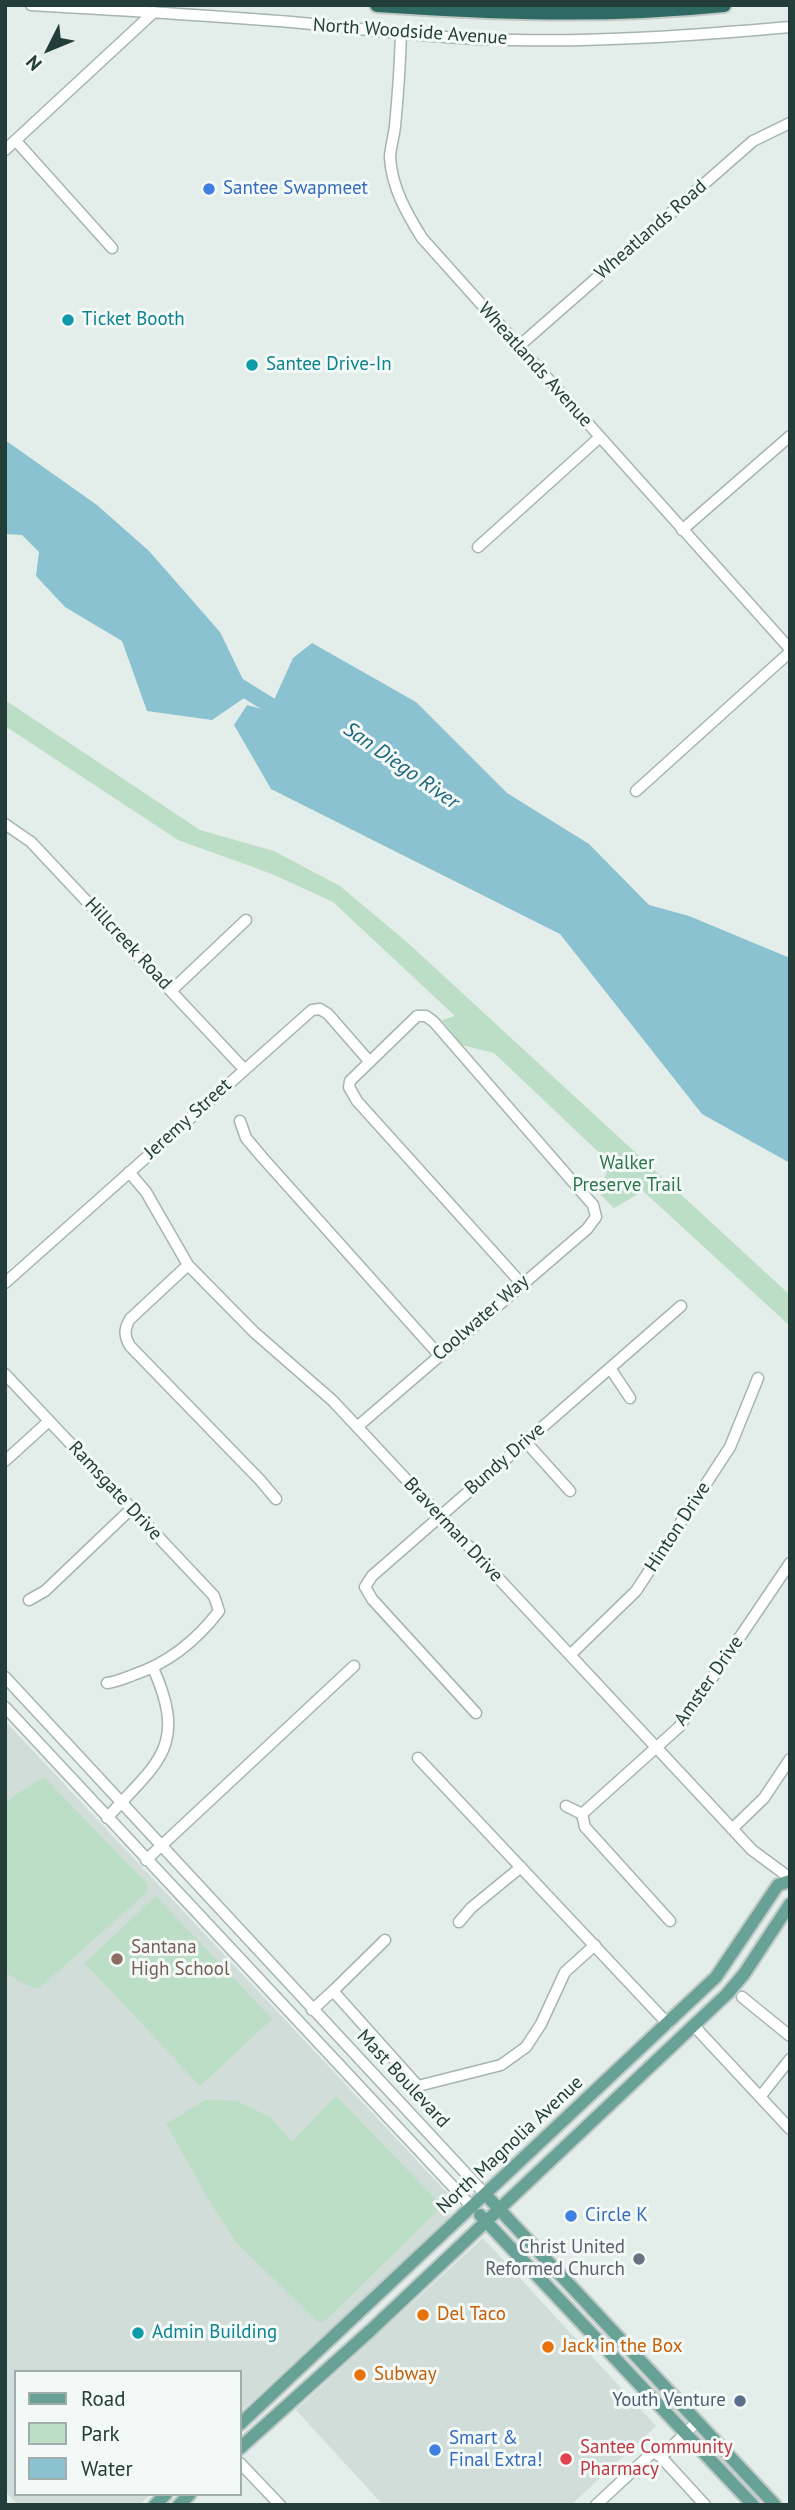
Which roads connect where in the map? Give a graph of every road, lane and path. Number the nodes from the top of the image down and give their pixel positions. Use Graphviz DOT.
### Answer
graph roads {
  1 [pos="31,5"];
  2 [pos="377,5"];
  3 [pos="724,5"];
  4 [pos="154,12"];
  5 [pos="790,27"];
  6 [pos="401,34"];
  7 [pos="790,122"];
  8 [pos="16,141"];
  9 [pos="5,150"];
  10 [pos="113,248"];
  11 [pos="519,346"];
  12 [pos="790,436"];
  13 [pos="600,437"];
  14 [pos="682,530"];
  15 [pos="478,547"];
  16 [pos="790,651"];
  17 [pos="636,791"];
  18 [pos="5,824"];
  19 [pos="246,920"];
  20 [pos="172,990"];
  21 [pos="369,1061"];
  22 [pos="244,1069"];
  23 [pos="240,1121"];
  24 [pos="129,1172"];
  25 [pos="188,1265"];
  26 [pos="5,1283"];
  27 [pos="521,1283"];
  28 [pos="681,1306"];
  29 [pos="439,1355"];
  30 [pos="610,1368"];
  31 [pos="5,1374"];
  32 [pos="758,1378"];
  33 [pos="630,1398"];
  34 [pos="49,1421"];
  35 [pos="357,1427"];
  36 [pos="525,1441"];
  37 [pos="5,1461"];
  38 [pos="570,1491"];
  39 [pos="276,1499"];
  40 [pos="131,1509"];
  41 [pos="440,1516"];
  42 [pos="790,1563"];
  43 [pos="29,1600"];
  44 [pos="570,1655"];
  45 [pos="354,1666"];
  46 [pos="153,1668"];
  47 [pos="5,1677"];
  48 [pos="107,1683"];
  49 [pos="5,1707"];
  50 [pos="476,1713"];
  51 [pos="655,1748"];
  52 [pos="418,1758"];
  53 [pos="790,1759"];
  54 [pos="121,1802"];
  55 [pos="566,1806"];
  56 [pos="583,1814"];
  57 [pos="107,1818"];
  58 [pos="732,1829"];
  59 [pos="161,1847"];
  60 [pos="146,1860"];
  61 [pos="521,1867"];
  62 [pos="790,1879"];
  63 [pos="790,1904"];
  64 [pos="670,1921"];
  65 [pos="459,1922"];
  66 [pos="385,1940"];
  67 [pos="595,1945"];
  68 [pos="725,1967"];
  69 [pos="333,1990"];
  70 [pos="741,1997"];
  71 [pos="312,2010"];
  72 [pos="668,2024"];
  73 [pos="694,2026"];
  74 [pos="790,2036"];
  75 [pos="790,2059"];
  76 [pos="760,2097"];
  77 [pos="790,2129"];
  78 [pos="485,2194"];
  79 [pos="472,2207"];
  80 [pos="498,2209"];
  81 [pos="485,2221"];
  82 [pos="696,2421"];
  83 [pos="242,2422"];
  84 [pos="686,2432"];
  85 [pos="242,2446"];
  86 [pos="661,2456"];
  87 [pos="242,2465"];
  88 [pos="278,2504"];
  89 [pos="596,2505"];
  90 [pos="705,2505"];
  91 [pos="753,2505"];
  92 [pos="775,2505"];
  1 -- 4 [label="street, North Woodside Avenue"];
  2 -- 3 [label="highway"];
  4 -- 6 [label="street, North Woodside Avenue"];
  4 -- 8 [label="street"];
  5 -- 6 [label="street, North Woodside Avenue"];
  6 -- 11 [label="street, Wheatlands Avenue"];
  7 -- 11 [label="street, Wheatlands Road"];
  8 -- 9 [label="street"];
  8 -- 10 [label="street"];
  11 -- 13 [label="street, Wheatlands Avenue"];
  12 -- 14 [label="street"];
  13 -- 14 [label="street, Wheatlands Avenue"];
  13 -- 15 [label="street"];
  14 -- 16 [label="street, Wheatlands Avenue"];
  16 -- 17 [label="street"];
  18 -- 20 [label="street, Hillcreek Road"];
  19 -- 20 [label="street"];
  20 -- 22 [label="street, Hillcreek Road"];
  21 -- 22 [label="street, Jeremy Street"];
  21 -- 27 [label="street"];
  21 -- 27 [label="street, Coolwater Way"];
  22 -- 24 [label="street, Jeremy Street"];
  23 -- 29 [label="street"];
  24 -- 25 [label="street, Braverman Drive"];
  24 -- 26 [label="street, Jeremy Street"];
  25 -- 35 [label="street, Braverman Drive"];
  25 -- 39 [label="street"];
  27 -- 29 [label="street, Coolwater Way"];
  28 -- 30 [label="street, Bundy Drive"];
  29 -- 35 [label="street, Coolwater Way"];
  30 -- 33 [label="street"];
  30 -- 36 [label="street, Bundy Drive"];
  31 -- 34 [label="street, Ramsgate Drive"];
  32 -- 44 [label="street, Hinton Drive"];
  34 -- 37 [label="street"];
  34 -- 40 [label="street, Ramsgate Drive"];
  35 -- 41 [label="street, Braverman Drive"];
  36 -- 38 [label="street"];
  36 -- 41 [label="street, Bundy Drive"];
  40 -- 43 [label="street"];
  40 -- 46 [label="street, Ramsgate Drive"];
  41 -- 44 [label="street, Braverman Drive"];
  41 -- 50 [label="street, Bundy Drive"];
  42 -- 51 [label="street, Amster Drive"];
  44 -- 51 [label="street, Braverman Drive"];
  45 -- 59 [label="street"];
  46 -- 48 [label="street"];
  46 -- 54 [label="street"];
  47 -- 54 [label="street, Mast Boulevard"];
  49 -- 57 [label="street, Mast Boulevard"];
  51 -- 56 [label="street, Amster Drive"];
  51 -- 58 [label="street, Braverman Drive"];
  52 -- 61 [label="street"];
  53 -- 58 [label="street"];
  54 -- 57 [label="street"];
  54 -- 59 [label="street, Mast Boulevard"];
  55 -- 56 [label="street"];
  56 -- 64 [label="street"];
  57 -- 60 [label="street, Mast Boulevard"];
  58 -- 62 [label="street, Braverman Drive"];
  59 -- 60 [label="street"];
  59 -- 71 [label="street, Mast Boulevard"];
  60 -- 79 [label="street, Mast Boulevard"];
  61 -- 65 [label="street"];
  61 -- 67 [label="street"];
  62 -- 68 [label="main road, North Magnolia Avenue"];
  63 -- 73 [label="main road, North Magnolia Avenue"];
  66 -- 69 [label="street"];
  67 -- 69 [label="street"];
  67 -- 72 [label="street"];
  68 -- 72 [label="main road, North Magnolia Avenue"];
  68 -- 73 [label="main road"];
  69 -- 71 [label="street"];
  70 -- 74 [label="street"];
  71 -- 78 [label="street, Mast Boulevard"];
  72 -- 78 [label="main road, North Magnolia Avenue"];
  73 -- 76 [label="street"];
  73 -- 80 [label="main road, North Magnolia Avenue"];
  75 -- 76 [label="street"];
  76 -- 77 [label="street"];
  78 -- 79 [label="main road, North Magnolia Avenue"];
  78 -- 80 [label="main road, Mast Boulevard"];
  79 -- 81 [label="main road, Mast Boulevard"];
  79 -- 83 [label="main road, North Magnolia Avenue"];
  80 -- 81 [label="main road, North Magnolia Avenue"];
  80 -- 82 [label="main road, Mast Boulevard"];
  81 -- 84 [label="main road, Mast Boulevard"];
  81 -- 85 [label="main road, North Magnolia Avenue"];
  82 -- 84 [label="street"];
  82 -- 92 [label="main road, Mast Boulevard"];
  84 -- 86 [label="street"];
  84 -- 91 [label="main road, Mast Boulevard"];
  86 -- 89 [label="street"];
  86 -- 90 [label="street"];
  87 -- 88 [label="street"];
}
